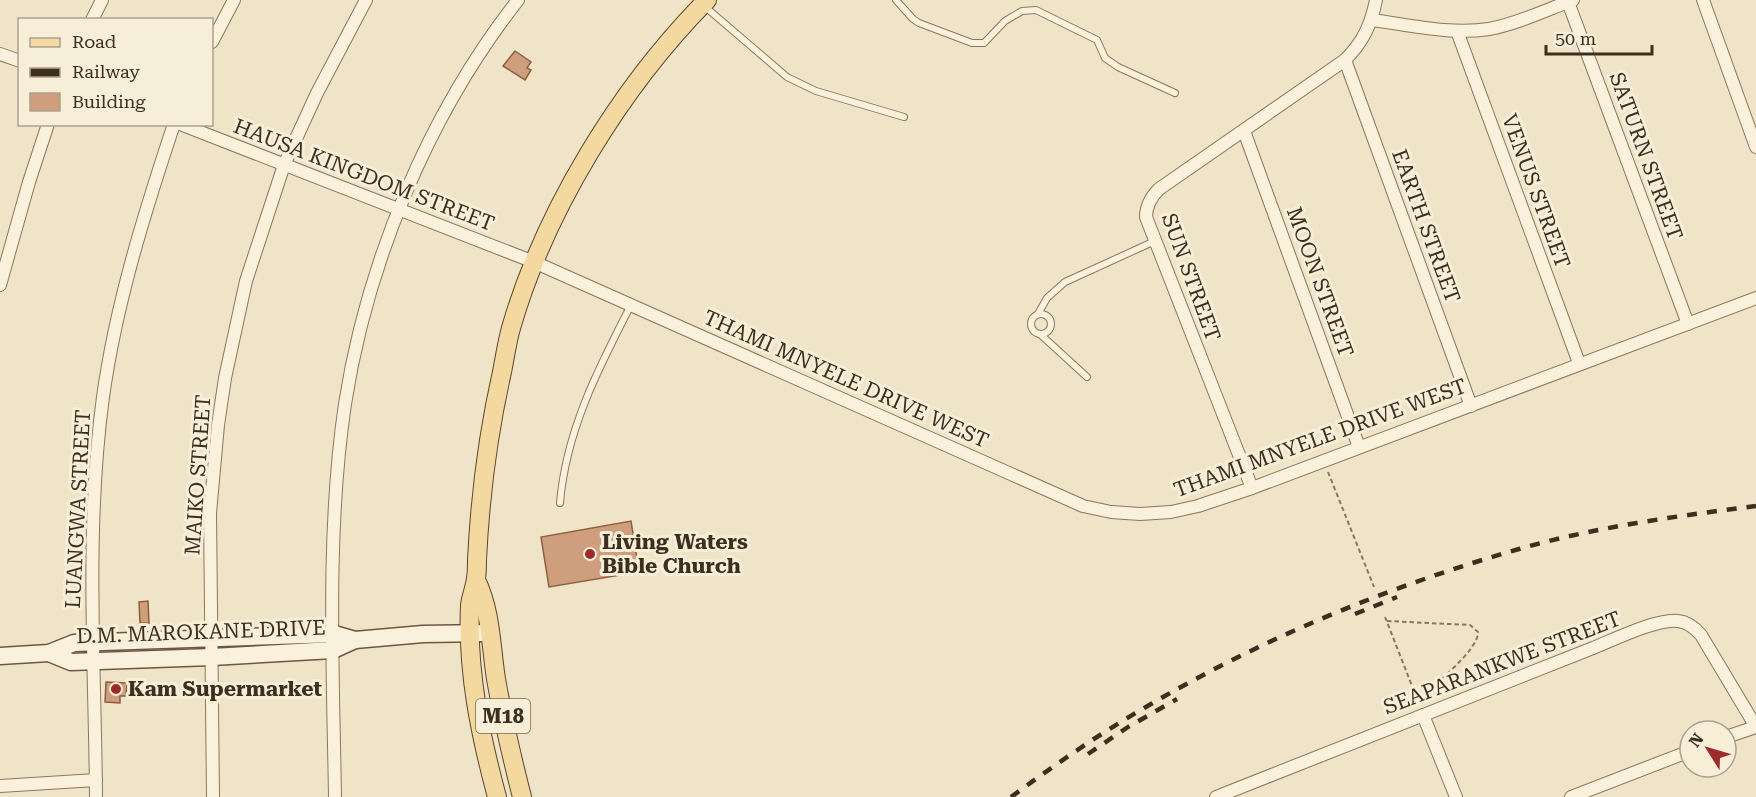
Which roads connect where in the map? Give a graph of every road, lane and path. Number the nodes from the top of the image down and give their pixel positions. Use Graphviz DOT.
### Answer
graph roads {
  1 [pos="102,0"];
  2 [pos="234,0"];
  3 [pos="366,0"];
  4 [pos="518,0"];
  5 [pos="896,0"];
  6 [pos="1377,0"];
  7 [pos="1703,0"];
  8 [pos="1571,1"];
  9 [pos="705,2"];
  10 [pos="93,18"];
  11 [pos="1372,20"];
  12 [pos="1457,31"];
  13 [pos="213,40"];
  14 [pos="0,54"];
  15 [pos="18,60"];
  16 [pos="1345,60"];
  17 [pos="1175,93"];
  18 [pos="904,117"];
  19 [pos="47,126"];
  20 [pos="173,126"];
  21 [pos="185,126"];
  22 [pos="1244,131"];
  23 [pos="1756,147"];
  24 [pos="284,165"];
  25 [pos="398,209"];
  26 [pos="1155,241"];
  27 [pos="534,262"];
  28 [pos="0,285"];
  29 [pos="1756,298"];
  30 [pos="631,305"];
  31 [pos="1038,314"];
  32 [pos="1688,324"];
  33 [pos="1040,334"];
  34 [pos="1579,363"];
  35 [pos="1087,377"];
  36 [pos="1470,406"];
  37 [pos="1359,447"];
  38 [pos="1323,461"];
  39 [pos="1252,488"];
  40 [pos="560,503"];
  41 [pos="476,580"];
  42 [pos="1374,587"];
  43 [pos="1385,617"];
  44 [pos="1387,621"];
  45 [pos="489,633"];
  46 [pos="470,634"];
  47 [pos="211,638"];
  48 [pos="334,642"];
  49 [pos="92,643"];
  50 [pos="49,652"];
  51 [pos="0,656"];
  52 [pos="212,657"];
  53 [pos="93,661"];
  54 [pos="1414,692"];
  55 [pos="1417,700"];
  56 [pos="1423,715"];
  57 [pos="1756,727"];
  58 [pos="1738,733"];
  59 [pos="1678,756"];
  60 [pos="96,780"];
  61 [pos="0,786"];
  62 [pos="96,797"];
  63 [pos="213,797"];
  64 [pos="335,797"];
  65 [pos="497,797"];
  66 [pos="522,797"];
  67 [pos="1216,797"];
  68 [pos="1456,797"];
  69 [pos="1571,797"];
  1 -- 10 [label="street"];
  2 -- 13 [label="street"];
  3 -- 24 [label="street, MAIKO STREET"];
  4 -- 25 [label="street"];
  5 -- 17 [label="lane"];
  6 -- 11 [label="street, SUN STREET"];
  7 -- 23 [label="street"];
  8 -- 12 [label="street"];
  8 -- 32 [label="street, SATURN STREET"];
  9 -- 18 [label="lane"];
  9 -- 27 [label="main road"];
  11 -- 12 [label="street"];
  11 -- 16 [label="street, SUN STREET"];
  12 -- 34 [label="street, VENUS STREET"];
  14 -- 15 [label="street"];
  16 -- 22 [label="street, SUN STREET"];
  16 -- 36 [label="street, EARTH STREET"];
  19 -- 28 [label="street"];
  20 -- 49 [label="street, LUANGWA STREET"];
  21 -- 24 [label="street, HAUSA KINGDOM STREET"];
  22 -- 26 [label="street, SUN STREET"];
  22 -- 37 [label="street, MOON STREET"];
  24 -- 25 [label="street, HAUSA KINGDOM STREET"];
  24 -- 47 [label="street, MAIKO STREET"];
  25 -- 27 [label="street, HAUSA KINGDOM STREET"];
  25 -- 48 [label="street"];
  26 -- 31 [label="lane"];
  26 -- 39 [label="street, SUN STREET"];
  27 -- 30 [label="street, THAMI MNYELE DRIVE WEST"];
  27 -- 41 [label="main road"];
  29 -- 32 [label="street, THAMI MNYELE DRIVE WEST"];
  30 -- 39 [label="street, THAMI MNYELE DRIVE WEST"];
  30 -- 40 [label="lane"];
  31 -- 33 [label="lane"];
  31 -- 33 [label="lane"];
  32 -- 34 [label="street, THAMI MNYELE DRIVE WEST"];
  33 -- 35 [label="lane"];
  34 -- 36 [label="street, THAMI MNYELE DRIVE WEST"];
  36 -- 37 [label="street, THAMI MNYELE DRIVE WEST"];
  37 -- 38 [label="street, THAMI MNYELE DRIVE WEST"];
  38 -- 39 [label="street, THAMI MNYELE DRIVE WEST"];
  38 -- 42 [label="path"];
  41 -- 45 [label="main road"];
  41 -- 46 [label="main road"];
  43 -- 44 [label="path"];
  44 -- 54 [label="path"];
  44 -- 55 [label="path"];
  45 -- 46 [label="main road, D.M. MAROKANE DRIVE"];
  45 -- 66 [label="main road, M18"];
  46 -- 48 [label="main road, D.M. MAROKANE DRIVE"];
  46 -- 65 [label="main road, M18"];
  47 -- 48 [label="main road, D.M. MAROKANE DRIVE"];
  47 -- 49 [label="main road, D.M. MAROKANE DRIVE"];
  47 -- 52 [label="street, MAIKO STREET"];
  48 -- 52 [label="main road, D.M. MAROKANE DRIVE"];
  48 -- 64 [label="street"];
  49 -- 50 [label="main road, D.M. MAROKANE DRIVE"];
  49 -- 53 [label="street, LUANGWA STREET"];
  50 -- 51 [label="main road, D.M. MAROKANE DRIVE"];
  50 -- 53 [label="main road, D.M. MAROKANE DRIVE"];
  52 -- 53 [label="main road, D.M. MAROKANE DRIVE"];
  52 -- 63 [label="street, MAIKO STREET"];
  53 -- 60 [label="street, LUANGWA STREET"];
  56 -- 57 [label="street, SEAPARANKWE STREET"];
  56 -- 67 [label="street, SEAPARANKWE STREET"];
  56 -- 68 [label="street"];
  57 -- 58 [label="street"];
  59 -- 69 [label="street"];
  60 -- 61 [label="street"];
  60 -- 62 [label="street, LUANGWA STREET"];
}
